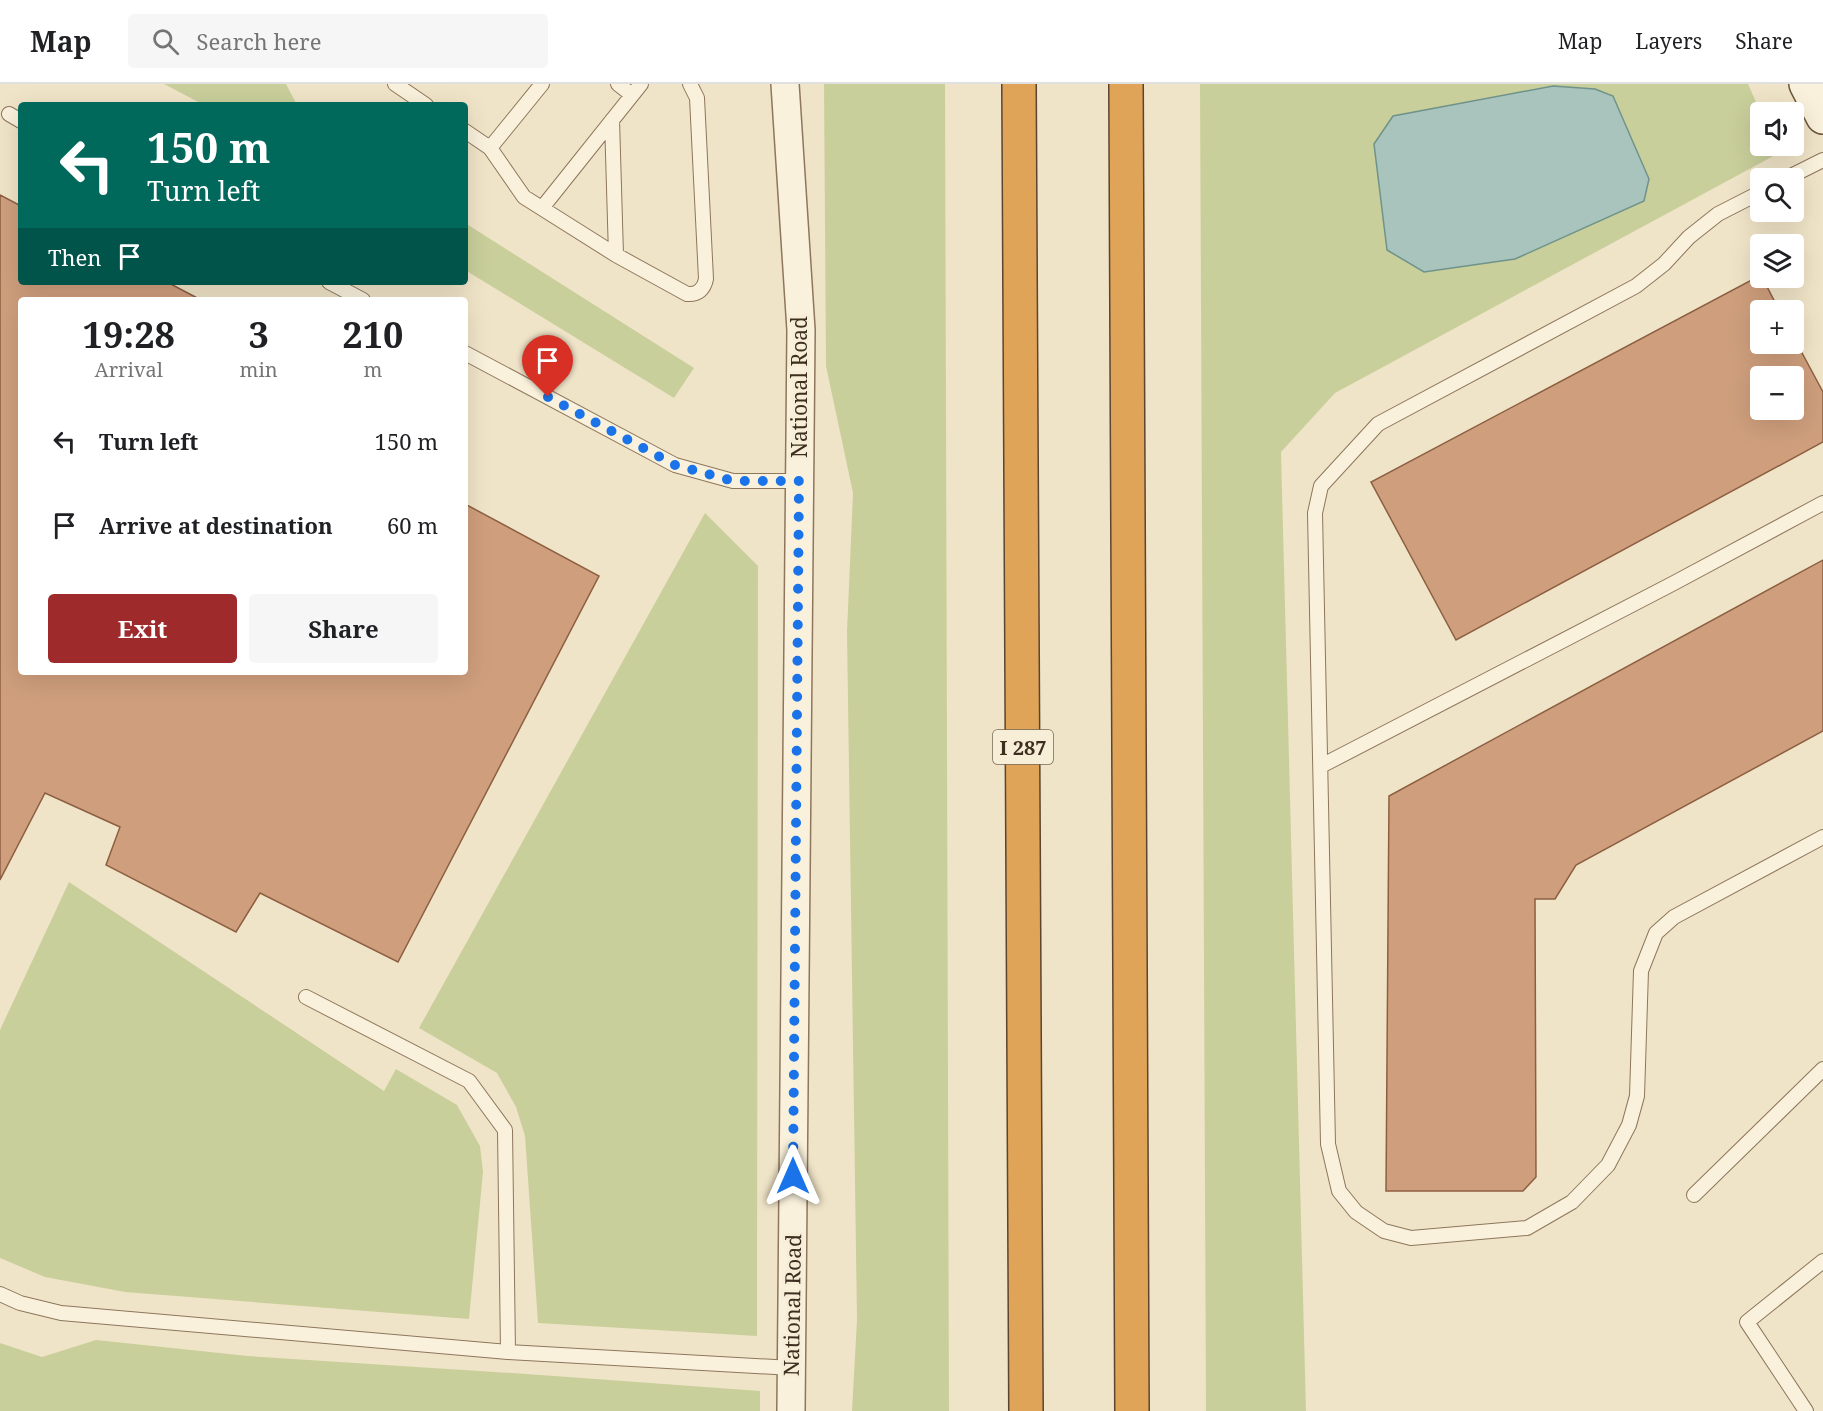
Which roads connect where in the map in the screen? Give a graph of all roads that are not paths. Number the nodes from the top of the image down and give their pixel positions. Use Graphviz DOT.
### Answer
graph roads {
  1 [pos="395,84"];
  2 [pos="542,84"];
  3 [pos="618,84"];
  4 [pos="690,84"];
  5 [pos="785,84"];
  6 [pos="1019,84"];
  7 [pos="1126,84"];
  8 [pos="1806,84"];
  9 [pos="636,90"];
  10 [pos="422,102"];
  11 [pos="1823,117"];
  12 [pos="612,120"];
  13 [pos="468,133"];
  14 [pos="490,148"];
  15 [pos="1823,160"];
  16 [pos="1804,170"];
  17 [pos="1750,198"];
  18 [pos="542,208"];
  19 [pos="616,255"];
  20 [pos="335,285"];
  21 [pos="357,297"];
  22 [pos="468,355"];
  23 [pos="799,481"];
  24 [pos="1823,503"];
  25 [pos="1320,766"];
  26 [pos="1823,837"];
  27 [pos="306,997"];
  28 [pos="1823,1069"];
  29 [pos="1694,1195"];
  30 [pos="1823,1261"];
  31 [pos="0,1294"];
  32 [pos="508,1352"];
  33 [pos="792,1368"];
  34 [pos="791,1411"];
  35 [pos="1026,1411"];
  36 [pos="1132,1411"];
  37 [pos="1806,1411"];
  1 -- 10 [label="lane"];
  2 -- 14 [label="lane"];
  3 -- 9 [label="lane"];
  4 -- 19 [label="lane"];
  5 -- 23 [label="street, National Road"];
  6 -- 35 [label="highway, I 287"];
  7 -- 36 [label="highway"];
  8 -- 11 [label="main road"];
  9 -- 12 [label="lane"];
  12 -- 18 [label="lane"];
  12 -- 19 [label="lane"];
  13 -- 14 [label="lane"];
  14 -- 18 [label="lane"];
  15 -- 16 [label="lane"];
  17 -- 25 [label="lane"];
  18 -- 19 [label="lane"];
  20 -- 21 [label="lane"];
  22 -- 23 [label="lane"];
  23 -- 33 [label="street, National Road"];
  24 -- 25 [label="lane"];
  25 -- 26 [label="lane"];
  27 -- 32 [label="lane"];
  28 -- 29 [label="lane"];
  30 -- 37 [label="lane"];
  31 -- 32 [label="lane"];
  32 -- 33 [label="lane"];
  33 -- 34 [label="street, National Road"];
}
